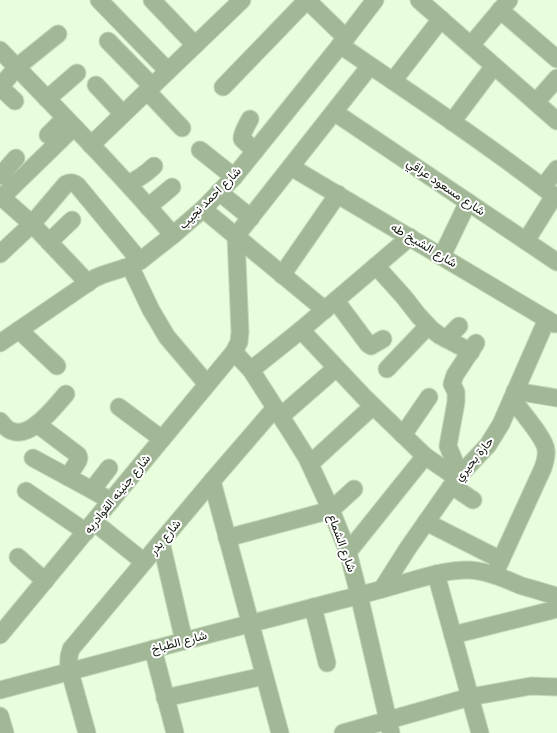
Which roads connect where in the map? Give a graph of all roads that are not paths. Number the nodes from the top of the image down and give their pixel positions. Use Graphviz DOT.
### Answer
graph roads {
  1 [pos="99,0"];
  2 [pos="152,0"];
  3 [pos="242,0"];
  4 [pos="307,0"];
  5 [pos="375,0"];
  6 [pos="419,0"];
  7 [pos="505,5"];
  8 [pos="441,19"];
  9 [pos="58,34"];
  10 [pos="108,41"];
  11 [pos="343,41"];
  12 [pos="195,45"];
  13 [pos="471,45"];
  14 [pos="0,50"];
  15 [pos="557,59"];
  16 [pos="370,66"];
  17 [pos="494,66"];
  18 [pos="17,67"];
  19 [pos="168,71"];
  20 [pos="77,73"];
  21 [pos="557,78"];
  22 [pos="393,81"];
  23 [pos="96,85"];
  24 [pos="0,87"];
  25 [pos="223,87"];
  26 [pos="150,89"];
  27 [pos="47,99"];
  28 [pos="15,102"];
  29 [pos="536,102"];
  30 [pos="334,112"];
  31 [pos="123,114"];
  32 [pos="250,119"];
  33 [pos="557,121"];
  34 [pos="70,122"];
  35 [pos="452,122"];
  36 [pos="182,128"];
  37 [pos="48,135"];
  38 [pos="91,145"];
  39 [pos="200,150"];
  40 [pos="255,151"];
  41 [pos="16,158"];
  42 [pos="154,166"];
  43 [pos="291,167"];
  44 [pos="557,169"];
  45 [pos="0,176"];
  46 [pos="234,177"];
  47 [pos="128,184"];
  48 [pos="172,187"];
  49 [pos="219,192"];
  50 [pos="551,193"];
  51 [pos="338,194"];
  52 [pos="1,197"];
  53 [pos="468,202"];
  54 [pos="148,207"];
  55 [pos="204,209"];
  56 [pos="250,218"];
  57 [pos="72,220"];
  58 [pos="32,224"];
  59 [pos="173,235"];
  60 [pos="236,236"];
  61 [pos="410,237"];
  62 [pos="526,241"];
  63 [pos="49,242"];
  64 [pos="0,254"];
  65 [pos="442,256"];
  66 [pos="557,262"];
  67 [pos="135,263"];
  68 [pos="376,266"];
  69 [pos="282,275"];
  70 [pos="88,283"];
  71 [pos="330,306"];
  72 [pos="552,322"];
  73 [pos="428,326"];
  74 [pos="459,326"];
  75 [pos="19,330"];
  76 [pos="301,330"];
  77 [pos="446,338"];
  78 [pos="383,339"];
  79 [pos="0,343"];
  80 [pos="234,352"];
  81 [pos="57,366"];
  82 [pos="336,368"];
  83 [pos="387,369"];
  84 [pos="251,370"];
  85 [pos="207,384"];
  86 [pos="66,394"];
  87 [pos="514,395"];
  88 [pos="429,397"];
  89 [pos="557,398"];
  90 [pos="373,406"];
  91 [pos="119,407"];
  92 [pos="278,412"];
  93 [pos="0,421"];
  94 [pos="37,424"];
  95 [pos="403,435"];
  96 [pos="162,439"];
  97 [pos="425,456"];
  98 [pos="33,458"];
  99 [pos="310,464"];
  100 [pos="109,468"];
  101 [pos="68,477"];
  102 [pos="456,480"];
  103 [pos="212,481"];
  104 [pos="354,489"];
  105 [pos="92,490"];
  106 [pos="26,491"];
  107 [pos="473,500"];
  108 [pos="111,501"];
  109 [pos="331,510"];
  110 [pos="426,522"];
  111 [pos="90,527"];
  112 [pos="227,538"];
  113 [pos="161,542"];
  114 [pos="348,552"];
  115 [pos="18,557"];
  116 [pos="144,562"];
  117 [pos="498,568"];
  118 [pos="436,574"];
  119 [pos="45,581"];
  120 [pos="382,589"];
  121 [pos="359,596"];
  122 [pos="557,596"];
  123 [pos="313,607"];
  124 [pos="557,609"];
  125 [pos="250,623"];
  126 [pos="453,635"];
  127 [pos="0,636"];
  128 [pos="184,641"];
  129 [pos="153,649"];
  130 [pos="327,663"];
  131 [pos="70,672"];
  132 [pos="264,676"];
  133 [pos="557,687"];
  134 [pos="0,690"];
  135 [pos="470,696"];
  136 [pos="165,698"];
  137 [pos="0,716"];
  138 [pos="389,727"];
  139 [pos="5,733"];
  140 [pos="87,733"];
  141 [pos="175,733"];
  142 [pos="280,733"];
  143 [pos="343,733"];
  144 [pos="480,733"];
  1 -- 19 [label="street"];
  2 -- 12 [label="street"];
  3 -- 12 [label="street"];
  4 -- 11 [label="street"];
  4 -- 25 [label="street"];
  5 -- 11 [label="street, شارع احمد نجيب"];
  6 -- 8 [label="street"];
  7 -- 13 [label="street"];
  7 -- 15 [label="street"];
  8 -- 13 [label="street"];
  8 -- 22 [label="street"];
  9 -- 18 [label="street"];
  10 -- 26 [label="street"];
  11 -- 16 [label="street"];
  11 -- 40 [label="street, شارع احمد نجيب"];
  12 -- 19 [label="street"];
  13 -- 17 [label="street"];
  14 -- 18 [label="street"];
  16 -- 22 [label="street"];
  16 -- 30 [label="street"];
  17 -- 29 [label="street"];
  17 -- 35 [label="street"];
  18 -- 24 [label="street"];
  18 -- 27 [label="street"];
  19 -- 26 [label="street"];
  20 -- 27 [label="street"];
  21 -- 29 [label="street"];
  22 -- 35 [label="street"];
  23 -- 31 [label="street"];
  24 -- 28 [label="street"];
  26 -- 31 [label="street"];
  26 -- 36 [label="street"];
  27 -- 34 [label="street"];
  29 -- 33 [label="street"];
  30 -- 43 [label="street"];
  30 -- 53 [label="street, شارع مسعود عراقي"];
  31 -- 38 [label="street"];
  32 -- 40 [label="street"];
  34 -- 37 [label="street"];
  34 -- 38 [label="street"];
  34 -- 52 [label="street"];
  35 -- 50 [label="street"];
  38 -- 47 [label="street"];
  39 -- 46 [label="street"];
  40 -- 46 [label="street, شارع احمد نجيب"];
  41 -- 45 [label="street"];
  42 -- 47 [label="street"];
  43 -- 51 [label="street, شارع الشيخ طه"];
  43 -- 56 [label="street"];
  44 -- 50 [label="street"];
  46 -- 49 [label="street, شارع احمد نجيب"];
  47 -- 54 [label="street"];
  48 -- 54 [label="street"];
  49 -- 55 [label="street, شارع احمد نجيب"];
  49 -- 56 [label="street"];
  50 -- 62 [label="street"];
  51 -- 61 [label="street, شارع الشيخ طه"];
  51 -- 69 [label="street"];
  52 -- 58 [label="street"];
  53 -- 62 [label="street, شارع مسعود عراقي"];
  53 -- 65 [label="street"];
  54 -- 59 [label="street"];
  55 -- 59 [label="street, شارع احمد نجيب"];
  55 -- 60 [label="street"];
  56 -- 60 [label="street"];
  57 -- 63 [label="street"];
  58 -- 63 [label="street"];
  58 -- 64 [label="street"];
  58 -- 67 [label="street"];
  59 -- 67 [label="street, شارع احمد نجيب"];
  60 -- 69 [label="street"];
  60 -- 80 [label="street"];
  61 -- 65 [label="street, شارع الشيخ طه"];
  61 -- 68 [label="street"];
  62 -- 66 [label="street, شارع مسعود عراقي"];
  63 -- 70 [label="street"];
  65 -- 72 [label="street, شارع الشيخ طه"];
  67 -- 70 [label="street, شارع احمد نجيب"];
  67 -- 85 [label="street"];
  68 -- 71 [label="street"];
  68 -- 73 [label="street"];
  69 -- 71 [label="street"];
  70 -- 75 [label="street, شارع احمد نجيب"];
  71 -- 76 [label="street"];
  71 -- 78 [label="street"];
  72 -- 87 [label="street, حارة بحيري"];
  73 -- 77 [label="street"];
  73 -- 83 [label="street"];
  74 -- 77 [label="street"];
  75 -- 79 [label="street, شارع احمد نجيب"];
  75 -- 81 [label="street"];
  76 -- 82 [label="street"];
  76 -- 84 [label="street"];
  77 -- 102 [label="street"];
  80 -- 84 [label="street, شارع الشماع"];
  80 -- 85 [label="street, شارع جنينه القوادريه"];
  82 -- 90 [label="street"];
  82 -- 92 [label="street, شارع بدر"];
  84 -- 92 [label="street, شارع الشماع"];
  85 -- 96 [label="street, شارع جنينه القوادريه"];
  86 -- 94 [label="street"];
  87 -- 89 [label="street"];
  87 -- 102 [label="street, حارة بحيري"];
  87 -- 117 [label="street"];
  88 -- 95 [label="street"];
  90 -- 95 [label="street"];
  90 -- 99 [label="street"];
  91 -- 96 [label="street"];
  92 -- 99 [label="street, شارع الشماع"];
  92 -- 103 [label="street, شارع بدر"];
  93 -- 94 [label="street"];
  94 -- 101 [label="street"];
  95 -- 97 [label="street"];
  96 -- 108 [label="street, شارع جنينه القوادريه"];
  97 -- 102 [label="street"];
  97 -- 114 [label="street"];
  98 -- 101 [label="street"];
  99 -- 109 [label="street, شارع الشماع"];
  100 -- 105 [label="street"];
  101 -- 105 [label="street"];
  102 -- 107 [label="street"];
  102 -- 110 [label="street, حارة بحيري"];
  103 -- 112 [label="street"];
  103 -- 113 [label="street, شارع بدر"];
  104 -- 109 [label="street"];
  105 -- 108 [label="street"];
  106 -- 111 [label="street"];
  108 -- 111 [label="street, شارع جنينه القوادريه"];
  109 -- 112 [label="street"];
  109 -- 114 [label="street, شارع الشماع"];
  110 -- 117 [label="street"];
  110 -- 120 [label="street, حارة بحيري"];
  111 -- 116 [label="street"];
  111 -- 119 [label="street, شارع جنينه القوادريه"];
  112 -- 125 [label="street"];
  113 -- 116 [label="street, شارع بدر"];
  113 -- 128 [label="street"];
  114 -- 121 [label="street, شارع الشماع"];
  115 -- 119 [label="street"];
  116 -- 131 [label="street, شارع بدر"];
  117 -- 118 [label="street, شارع الطباخ"];
  117 -- 122 [label="street"];
  118 -- 120 [label="street, شارع الطباخ"];
  118 -- 126 [label="street"];
  119 -- 127 [label="street, شارع جنينه القوادريه"];
  120 -- 121 [label="street, شارع الطباخ"];
  121 -- 123 [label="street, شارع الطباخ"];
  121 -- 138 [label="street, شارع الشماع"];
  123 -- 125 [label="street, شارع الطباخ"];
  123 -- 130 [label="street"];
  124 -- 126 [label="street"];
  125 -- 128 [label="street, شارع الطباخ"];
  125 -- 132 [label="street"];
  126 -- 135 [label="street"];
  128 -- 129 [label="street, شارع الطباخ"];
  129 -- 131 [label="street, شارع الطباخ"];
  129 -- 136 [label="street"];
  131 -- 134 [label="street, شارع الطباخ"];
  131 -- 140 [label="street, شارع بدر"];
  132 -- 136 [label="street"];
  132 -- 142 [label="street"];
  133 -- 135 [label="street"];
  135 -- 138 [label="street"];
  135 -- 144 [label="street"];
  136 -- 141 [label="street"];
  137 -- 139 [label="street"];
  138 -- 143 [label="street"];
}
